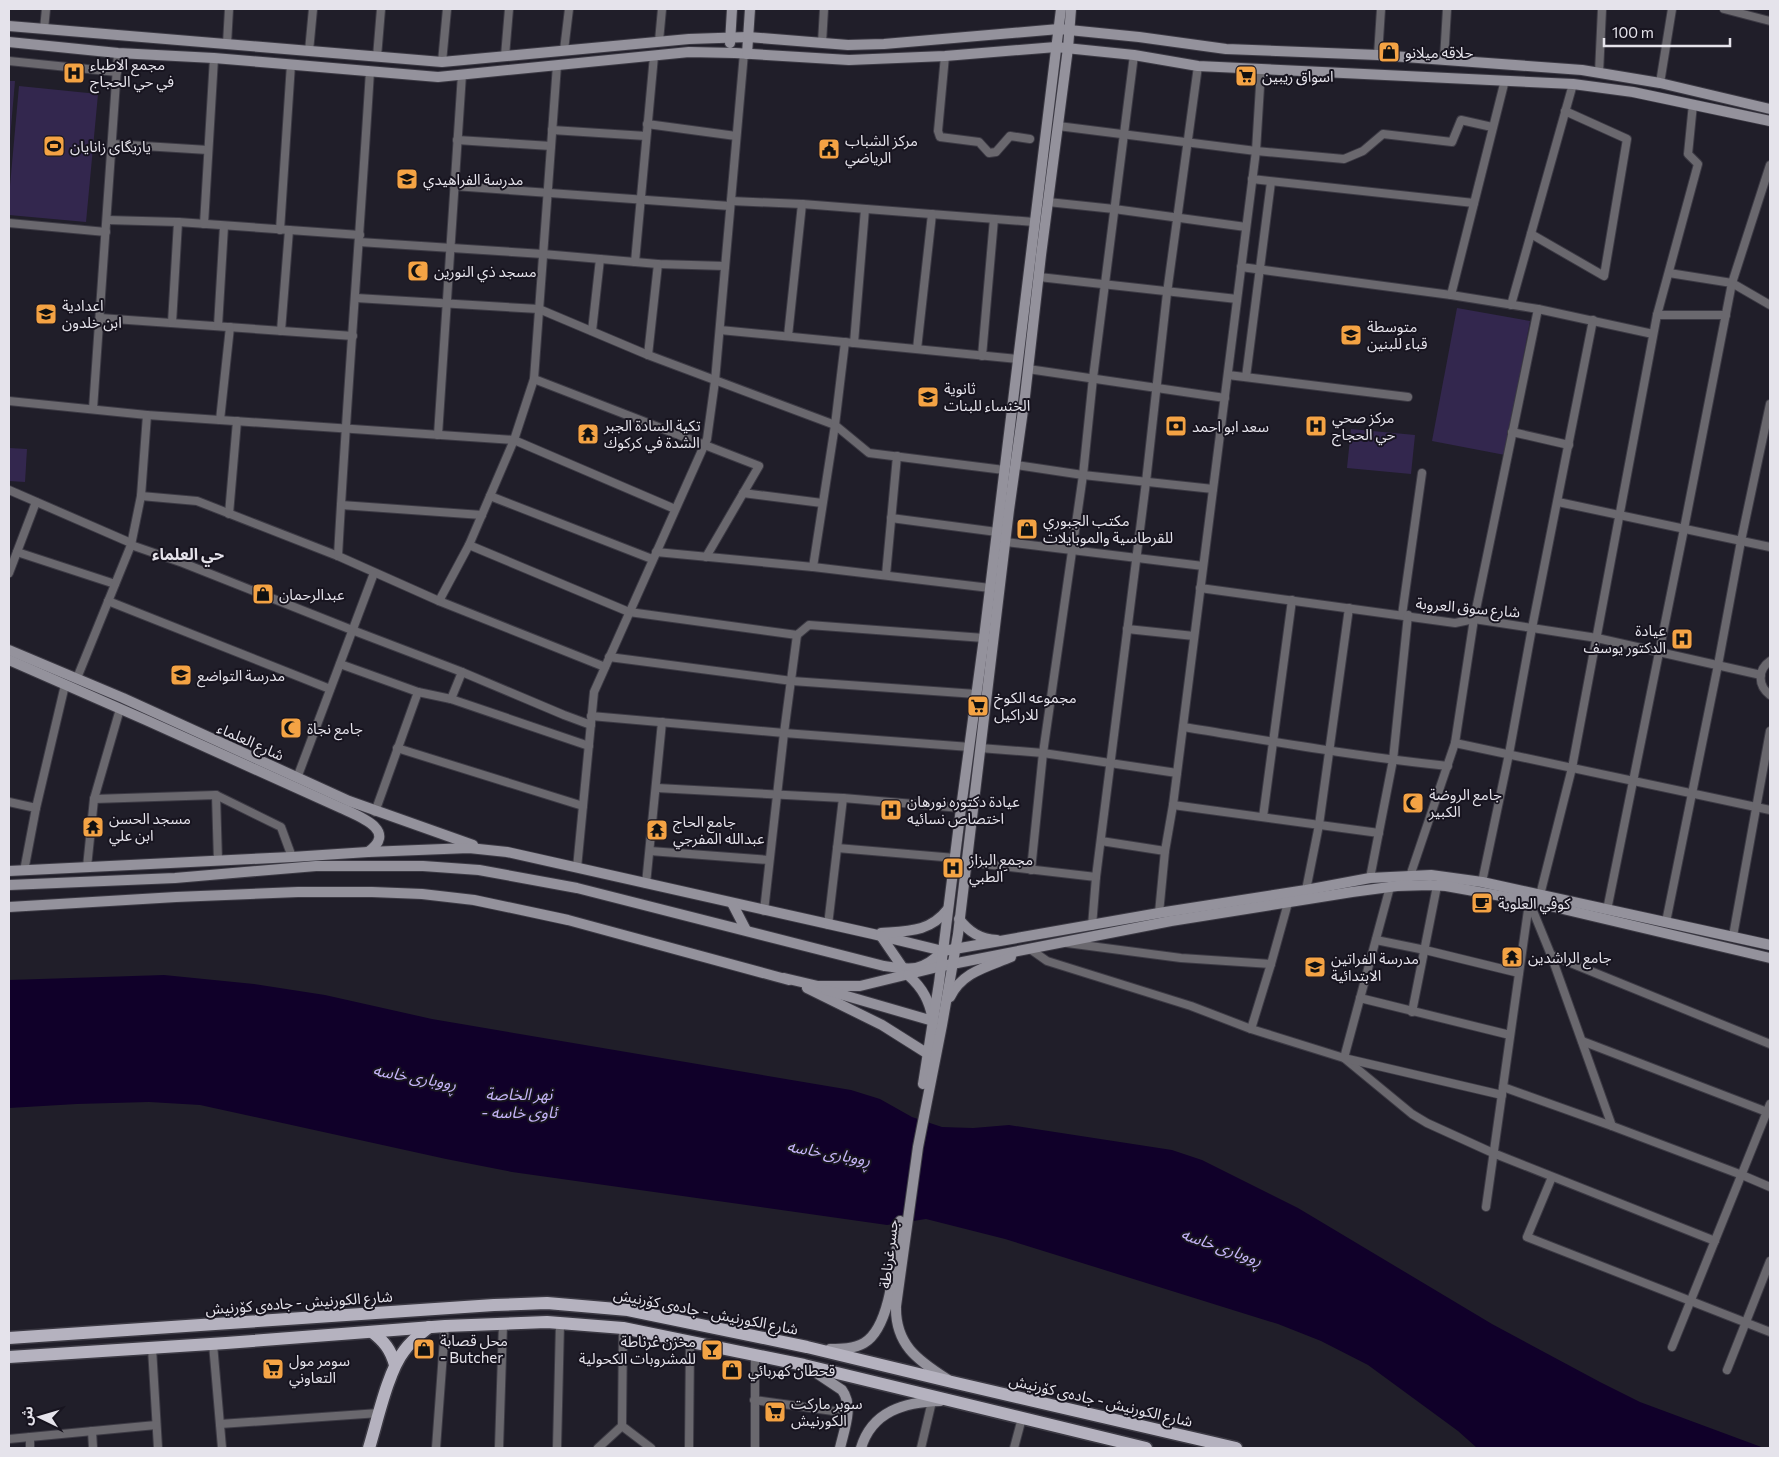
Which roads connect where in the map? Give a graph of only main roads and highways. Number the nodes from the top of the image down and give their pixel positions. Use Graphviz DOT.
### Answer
graph roads {
  1 [pos="732,9"];
  2 [pos="750,9"];
  3 [pos="1061,9"];
  4 [pos="1071,9"];
  5 [pos="9,26"];
  6 [pos="1064,29"];
  7 [pos="731,37"];
  8 [pos="748,37"];
  9 [pos="9,42"];
  10 [pos="1056,47"];
  11 [pos="1068,48"];
  12 [pos="730,52"];
  13 [pos="745,53"];
  14 [pos="1770,109"];
  15 [pos="1770,121"];
  16 [pos="9,650"];
  17 [pos="9,660"];
  18 [pos="975,747"];
  19 [pos="484,849"];
  20 [pos="368,852"];
  21 [pos="315,855"];
  22 [pos="316,866"];
  23 [pos="9,872"];
  24 [pos="175,878"];
  25 [pos="9,885"];
  26 [pos="176,897"];
  27 [pos="732,903"];
  28 [pos="9,907"];
  29 [pos="949,908"];
  30 [pos="959,919"];
  31 [pos="746,930"];
  32 [pos="877,935"];
  33 [pos="1008,940"];
  34 [pos="1767,944"];
  35 [pos="1030,949"];
  36 [pos="955,950"];
  37 [pos="943,951"];
  38 [pos="1766,957"];
  39 [pos="953,964"];
  40 [pos="942,966"];
  41 [pos="905,973"];
  42 [pos="784,978"];
  43 [pos="945,1007"];
  44 [pos="933,1021"];
  45 [pos="928,1054"];
  46 [pos="922,1105"];
  47 [pos="900,1242"];
  48 [pos="429,1327"];
  49 [pos="372,1332"];
  50 [pos="92,1333"];
  51 [pos="57,1335"];
  52 [pos="9,1338"];
  53 [pos="815,1348"];
  54 [pos="94,1351"];
  55 [pos="58,1354"];
  56 [pos="9,1357"];
  57 [pos="395,1365"];
  58 [pos="804,1365"];
  59 [pos="952,1382"];
  60 [pos="932,1399"];
  61 [pos="861,1446"];
  62 [pos="368,1448"];
  63 [pos="840,1448"];
  64 [pos="1146,1448"];
  65 [pos="1230,1448"];
  1 -- 7 [label="main road"];
  2 -- 8 [label="main road"];
  3 -- 6 [label="main road"];
  4 -- 6 [label="main road"];
  5 -- 7 [label="main road"];
  6 -- 8 [label="main road"];
  6 -- 10 [label="main road"];
  6 -- 11 [label="main road"];
  6 -- 14 [label="main road"];
  7 -- 8 [label="main road"];
  7 -- 12 [label="main road"];
  8 -- 13 [label="main road"];
  9 -- 12 [label="main road"];
  10 -- 11 [label="main road"];
  10 -- 13 [label="main road"];
  10 -- 18 [label="main road"];
  11 -- 15 [label="main road"];
  11 -- 18 [label="main road"];
  12 -- 13 [label="main road"];
  16 -- 19 [label="main road, شارع العلماء"];
  17 -- 20 [label="main road, شارع العلماء"];
  18 -- 29 [label="main road"];
  18 -- 30 [label="main road"];
  19 -- 20 [label="main road"];
  19 -- 27 [label="main road"];
  20 -- 21 [label="main road"];
  21 -- 22 [label="main road"];
  21 -- 23 [label="main road"];
  22 -- 24 [label="main road"];
  22 -- 31 [label="main road"];
  24 -- 25 [label="main road"];
  24 -- 26 [label="main road"];
  26 -- 28 [label="main road"];
  26 -- 42 [label="main road"];
  27 -- 31 [label="main road"];
  27 -- 32 [label="main road"];
  29 -- 32 [label="main road"];
  29 -- 37 [label="main road"];
  30 -- 33 [label="main road"];
  30 -- 36 [label="main road"];
  31 -- 41 [label="main road"];
  32 -- 37 [label="main road"];
  32 -- 41 [label="main road"];
  33 -- 34 [label="main road"];
  33 -- 36 [label="main road"];
  34 -- 38 [label="main road"];
  35 -- 38 [label="main road"];
  35 -- 39 [label="main road"];
  35 -- 43 [label="main road"];
  36 -- 37 [label="main road"];
  36 -- 39 [label="main road"];
  37 -- 40 [label="main road"];
  37 -- 41 [label="main road"];
  39 -- 40 [label="main road"];
  39 -- 43 [label="main road"];
  40 -- 41 [label="main road"];
  40 -- 44 [label="main road"];
  41 -- 42 [label="main road"];
  41 -- 44 [label="main road"];
  42 -- 44 [label="main road"];
  42 -- 45 [label="main road"];
  43 -- 46 [label="main road"];
  44 -- 45 [label="main road"];
  45 -- 46 [label="main road"];
  46 -- 47 [label="main road, جسر غرناطة"];
  47 -- 53 [label="main road, جسر غرناطة"];
  47 -- 59 [label="main road, جسر غرناطة"];
  48 -- 49 [label="main road"];
  48 -- 57 [label="main road"];
  48 -- 58 [label="main road"];
  49 -- 54 [label="main road"];
  49 -- 57 [label="main road"];
  50 -- 51 [label="main road, شارع الكورنيش - جادەی کۆرنیش"];
  50 -- 53 [label="main road, شارع الكورنيش - جادەی کۆرنیش"];
  50 -- 54 [label="main road"];
  51 -- 52 [label="main road, شارع الكورنيش - جادەی کۆرنیش"];
  51 -- 55 [label="main road"];
  53 -- 59 [label="main road, شارع الكورنيش - جادەی کۆرنیش"];
  54 -- 55 [label="main road"];
  55 -- 56 [label="main road"];
  57 -- 62 [label="main road"];
  58 -- 60 [label="main road"];
  58 -- 63 [label="main road"];
  59 -- 65 [label="main road, شارع الكورنيش - جادەی کۆرنیش"];
  60 -- 61 [label="main road"];
  60 -- 64 [label="main road"];
}
